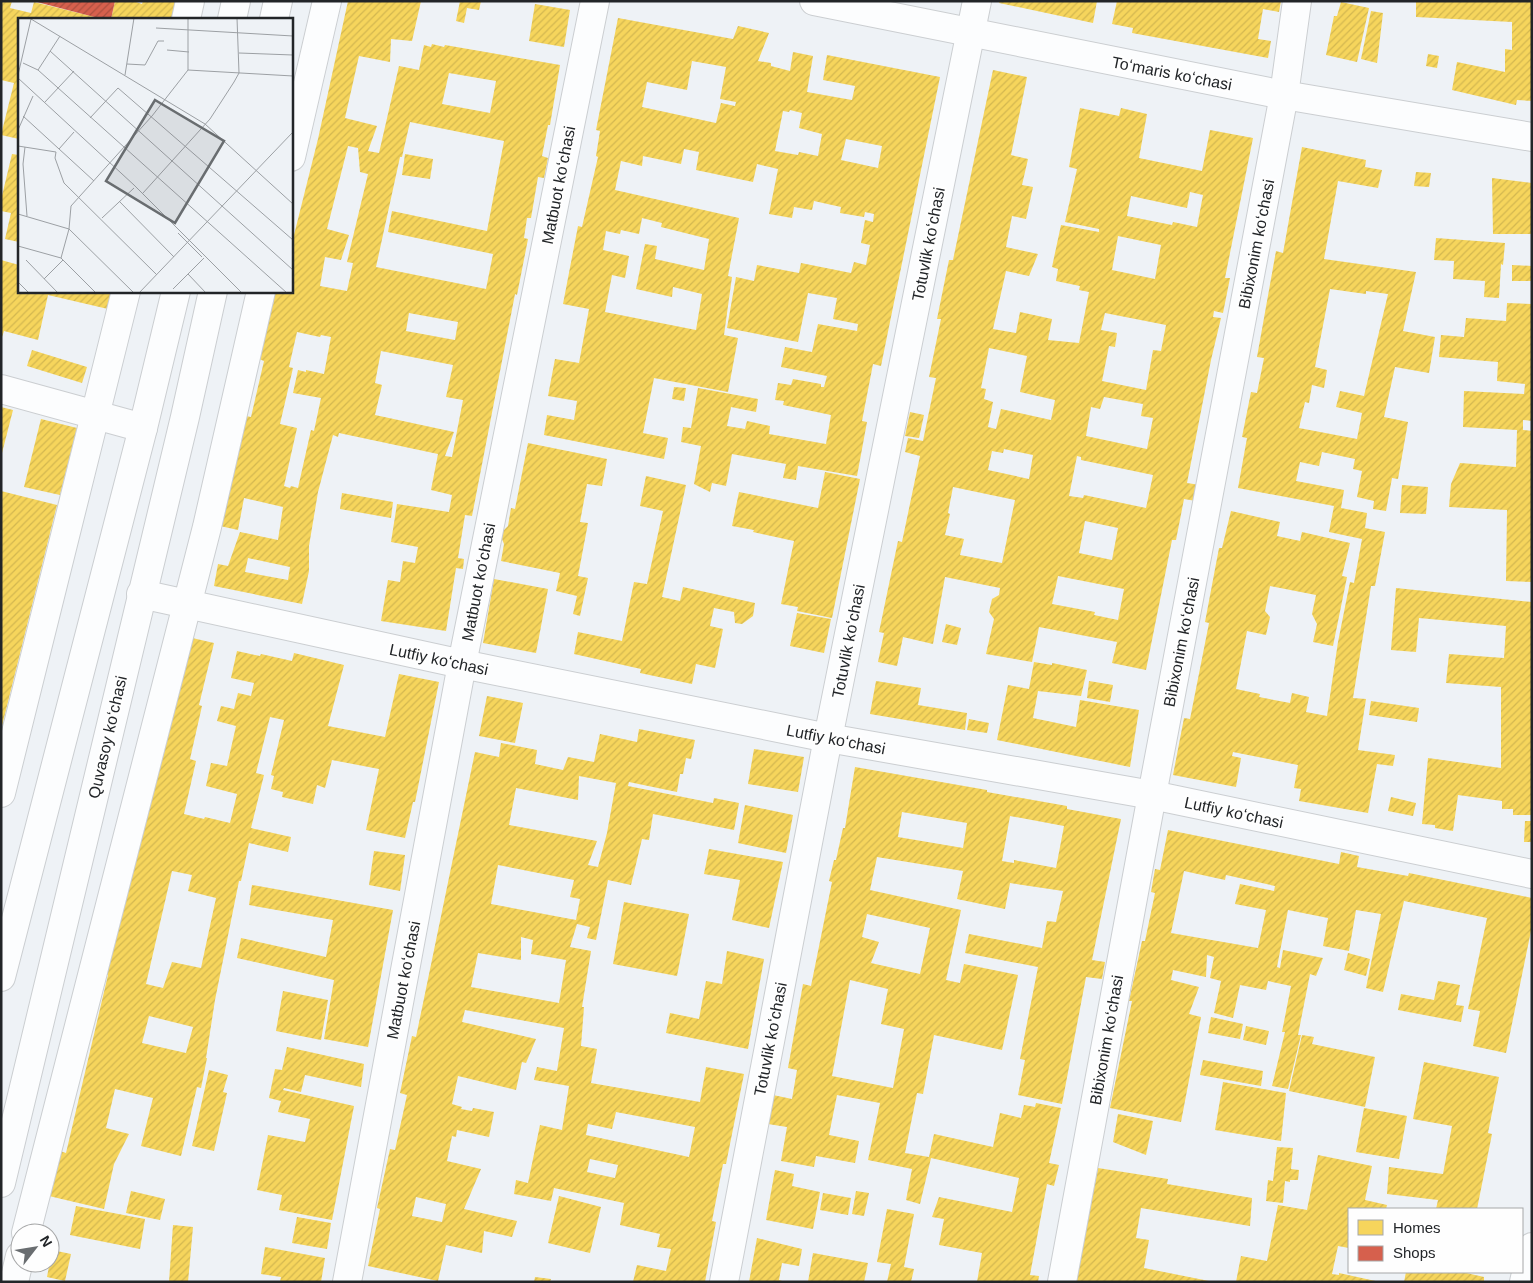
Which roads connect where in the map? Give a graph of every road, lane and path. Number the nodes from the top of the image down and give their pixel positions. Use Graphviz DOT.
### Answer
graph roads {
  1 [pos="190,1"];
  2 [pos="236,1"];
  3 [pos="278,1"];
  4 [pos="327,1"];
  5 [pos="595,1"];
  6 [pos="814,1"];
  7 [pos="977,1"];
  8 [pos="1297,1"];
  9 [pos="186,18"];
  10 [pos="232,18"];
  11 [pos="274,18"];
  12 [pos="971,33"];
  13 [pos="1284,95"];
  14 [pos="1532,137"];
  15 [pos="292,153"];
  16 [pos="126,292"];
  17 [pos="176,292"];
  18 [pos="213,292"];
  19 [pos="260,292"];
  20 [pos="1,389"];
  21 [pos="95,414"];
  22 [pos="143,428"];
  23 [pos="141,594"];
  24 [pos="186,604"];
  25 [pos="462,664"];
  26 [pos="828,738"];
  27 [pos="1,793"];
  28 [pos="1152,795"];
  29 [pos="1532,874"];
  30 [pos="1,977"];
  31 [pos="1,1182"];
  32 [pos="29,1223"];
  33 [pos="1532,1247"];
  34 [pos="347,1282"];
  35 [pos="724,1282"];
  36 [pos="1062,1282"];
  37 [pos="1524,1282"];
  1 -- 9 [label="street"];
  2 -- 10 [label="street"];
  3 -- 11 [label="street"];
  4 -- 15 [label="street"];
  5 -- 25 [label="street, Matbuot koʻchasi"];
  6 -- 12 [label="street, Toʻmaris koʻchasi"];
  7 -- 12 [label="street, Totuvlik koʻchasi"];
  8 -- 13 [label="street, Bibixonim koʻchasi"];
  12 -- 13 [label="street, Toʻmaris koʻchasi"];
  12 -- 26 [label="street, Totuvlik koʻchasi"];
  13 -- 14 [label="street, Toʻmaris koʻchasi"];
  13 -- 28 [label="street, Bibixonim koʻchasi"];
  16 -- 21 [label="street"];
  17 -- 22 [label="street"];
  18 -- 23 [label="street, Quvasoy koʻchasi"];
  19 -- 24 [label="street"];
  20 -- 21 [label="street"];
  21 -- 22 [label="street"];
  21 -- 27 [label="street"];
  22 -- 30 [label="street"];
  23 -- 24 [label="street, Lutfiy koʻchasi"];
  23 -- 31 [label="street, Quvasoy koʻchasi"];
  24 -- 25 [label="street, Lutfiy koʻchasi"];
  24 -- 32 [label="street"];
  25 -- 26 [label="street, Lutfiy koʻchasi"];
  25 -- 34 [label="street, Matbuot koʻchasi"];
  26 -- 28 [label="street, Lutfiy koʻchasi"];
  26 -- 35 [label="street, Totuvlik koʻchasi"];
  28 -- 29 [label="street, Lutfiy koʻchasi"];
  28 -- 36 [label="street, Bibixonim koʻchasi"];
  33 -- 37 [label="street"];
}
